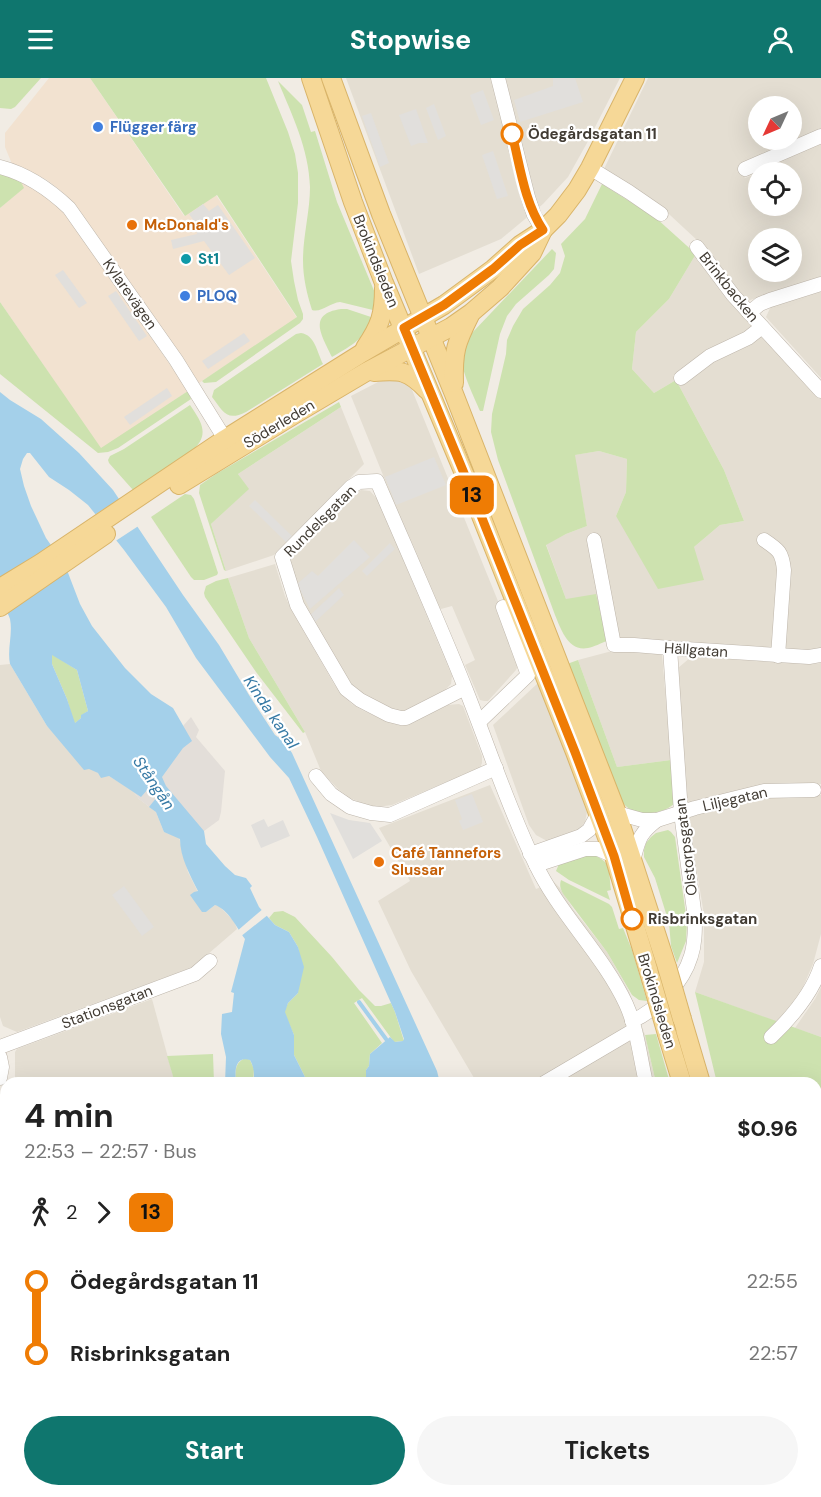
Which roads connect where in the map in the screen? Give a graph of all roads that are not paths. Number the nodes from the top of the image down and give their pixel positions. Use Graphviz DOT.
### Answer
graph roads {
  1 [pos="311,78"];
  2 [pos="331,78"];
  3 [pos="498,78"];
  4 [pos="635,78"];
  5 [pos="821,136"];
  6 [pos="0,167"];
  7 [pos="590,168"];
  8 [pos="745,169"];
  9 [pos="661,214"];
  10 [pos="543,230"];
  11 [pos="697,247"];
  12 [pos="384,283"];
  13 [pos="821,284"];
  14 [pos="471,313"];
  15 [pos="749,313"];
  16 [pos="423,318"];
  17 [pos="762,327"];
  18 [pos="404,328"];
  19 [pos="431,337"];
  20 [pos="411,348"];
  21 [pos="362,353"];
  22 [pos="366,372"];
  23 [pos="681,378"];
  24 [pos="821,391"];
  25 [pos="430,394"];
  26 [pos="454,394"];
  27 [pos="229,445"];
  28 [pos="157,492"];
  29 [pos="594,540"];
  30 [pos="764,540"];
  31 [pos="0,588"];
  32 [pos="0,607"];
  33 [pos="503,607"];
  34 [pos="670,648"];
  35 [pos="821,655"];
  36 [pos="778,656"];
  37 [pos="465,688"];
  38 [pos="479,722"];
  39 [pos="496,768"];
  40 [pos="316,776"];
  41 [pos="814,790"];
  42 [pos="617,813"];
  43 [pos="681,813"];
  44 [pos="598,814"];
  45 [pos="657,820"];
  46 [pos="614,856"];
  47 [pos="533,860"];
  48 [pos="633,861"];
  49 [pos="210,961"];
  50 [pos="821,966"];
  51 [pos="633,1025"];
  52 [pos="771,1037"];
  53 [pos="0,1047"];
  54 [pos="0,1057"];
  55 [pos="0,1077"];
  56 [pos="553,1077"];
  57 [pos="645,1077"];
  58 [pos="680,1077"];
  59 [pos="699,1077"];
  1 -- 12 [label="main road, Brokindsleden"];
  2 -- 16 [label="main road, Brokindsleden"];
  3 -- 10 [label="street"];
  4 -- 7 [label="main road, Söderleden"];
  5 -- 8 [label="street"];
  6 -- 27 [label="street, Kylarevägen"];
  7 -- 9 [label="street"];
  7 -- 10 [label="main road, Söderleden"];
  10 -- 14 [label="main road, Söderleden"];
  10 -- 16 [label="main road, Söderleden"];
  11 -- 15 [label="street, Brinkbacken"];
  12 -- 18 [label="main road, Brokindsleden"];
  12 -- 21 [label="main road"];
  13 -- 15 [label="street"];
  14 -- 19 [label="main road, Söderleden"];
  14 -- 26 [label="main road"];
  15 -- 17 [label="street, Brinkbacken"];
  16 -- 18 [label="main road, Söderleden"];
  16 -- 19 [label="main road, Brokindsleden"];
  17 -- 23 [label="street, Brinkbacken"];
  17 -- 24 [label="street, Brinkbacken"];
  18 -- 20 [label="main road, Brokindsleden"];
  18 -- 21 [label="main road, Söderleden"];
  19 -- 20 [label="main road, Söderleden"];
  19 -- 26 [label="main road, Brokindsleden"];
  20 -- 22 [label="main road, Söderleden"];
  20 -- 25 [label="main road, Brokindsleden"];
  21 -- 27 [label="main road, Söderleden"];
  22 -- 25 [label="main road"];
  22 -- 27 [label="main road, Söderleden"];
  25 -- 44 [label="main road, Brokindsleden"];
  26 -- 42 [label="main road, Brokindsleden"];
  27 -- 28 [label="main road, Söderleden"];
  28 -- 31 [label="main road, Söderleden"];
  28 -- 32 [label="main road, Söderleden"];
  29 -- 34 [label="street, Hällgatan"];
  30 -- 36 [label="street"];
  33 -- 38 [label="street"];
  34 -- 36 [label="street, Hällgatan"];
  34 -- 43 [label="street, Olstorpsgatan"];
  35 -- 36 [label="street, Hällgatan"];
  37 -- 37 [label="street, Rundelsgatan"];
  37 -- 38 [label="street, Rundelsgatan"];
  38 -- 39 [label="street"];
  39 -- 40 [label="street"];
  39 -- 47 [label="street"];
  41 -- 43 [label="street, Liljegatan"];
  42 -- 45 [label="street, Liljegatan"];
  42 -- 48 [label="main road, Brokindsleden"];
  43 -- 45 [label="street, Liljegatan"];
  43 -- 51 [label="street, Olstorpsgatan"];
  44 -- 46 [label="main road, Brokindsleden"];
  44 -- 47 [label="street"];
  45 -- 48 [label="street"];
  46 -- 47 [label="street"];
  46 -- 58 [label="main road, Brokindsleden, bridge"];
  47 -- 51 [label="street"];
  48 -- 59 [label="main road, Brokindsleden, bridge"];
  49 -- 53 [label="street, Stationsgatan"];
  50 -- 52 [label="street"];
  51 -- 56 [label="street, Olstorpsgatan"];
  51 -- 57 [label="street"];
  54 -- 55 [label="street"];
}
